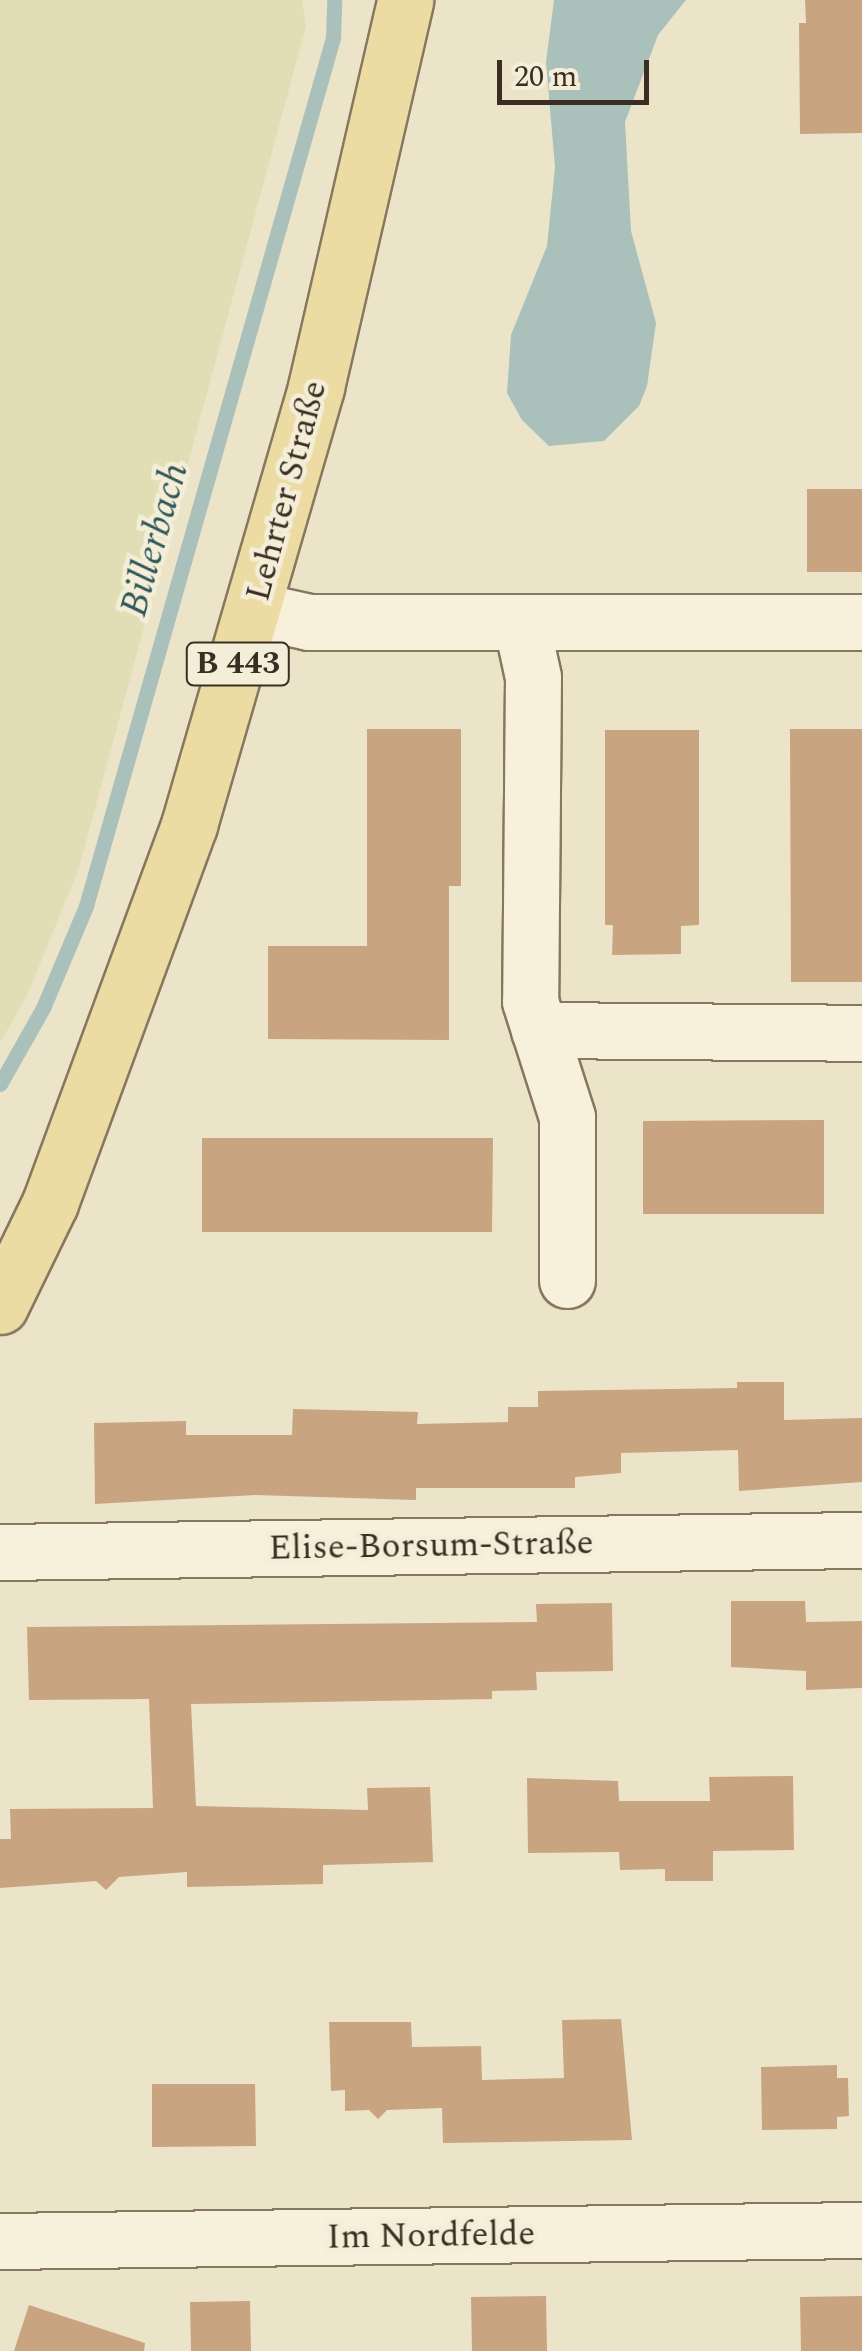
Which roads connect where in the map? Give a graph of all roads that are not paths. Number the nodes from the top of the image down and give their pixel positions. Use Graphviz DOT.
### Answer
graph roads {
  1 [pos="404,0"];
  2 [pos="255,610"];
  3 [pos="520,622"];
  4 [pos="862,622"];
  5 [pos="539,1030"];
  6 [pos="862,1033"];
  7 [pos="568,1280"];
  8 [pos="0,1306"];
  9 [pos="862,1540"];
  10 [pos="0,1552"];
  11 [pos="862,2230"];
  12 [pos="0,2241"];
  1 -- 2 [label="main road, Lehrter Straße / B 443"];
  2 -- 3 [label="street"];
  2 -- 8 [label="main road, Lehrter Straße / B 443"];
  3 -- 4 [label="street"];
  3 -- 5 [label="street"];
  5 -- 6 [label="street"];
  5 -- 7 [label="street"];
  9 -- 10 [label="street, Elise-Borsum-Straße"];
  11 -- 12 [label="street, Im Nordfelde"];
}
